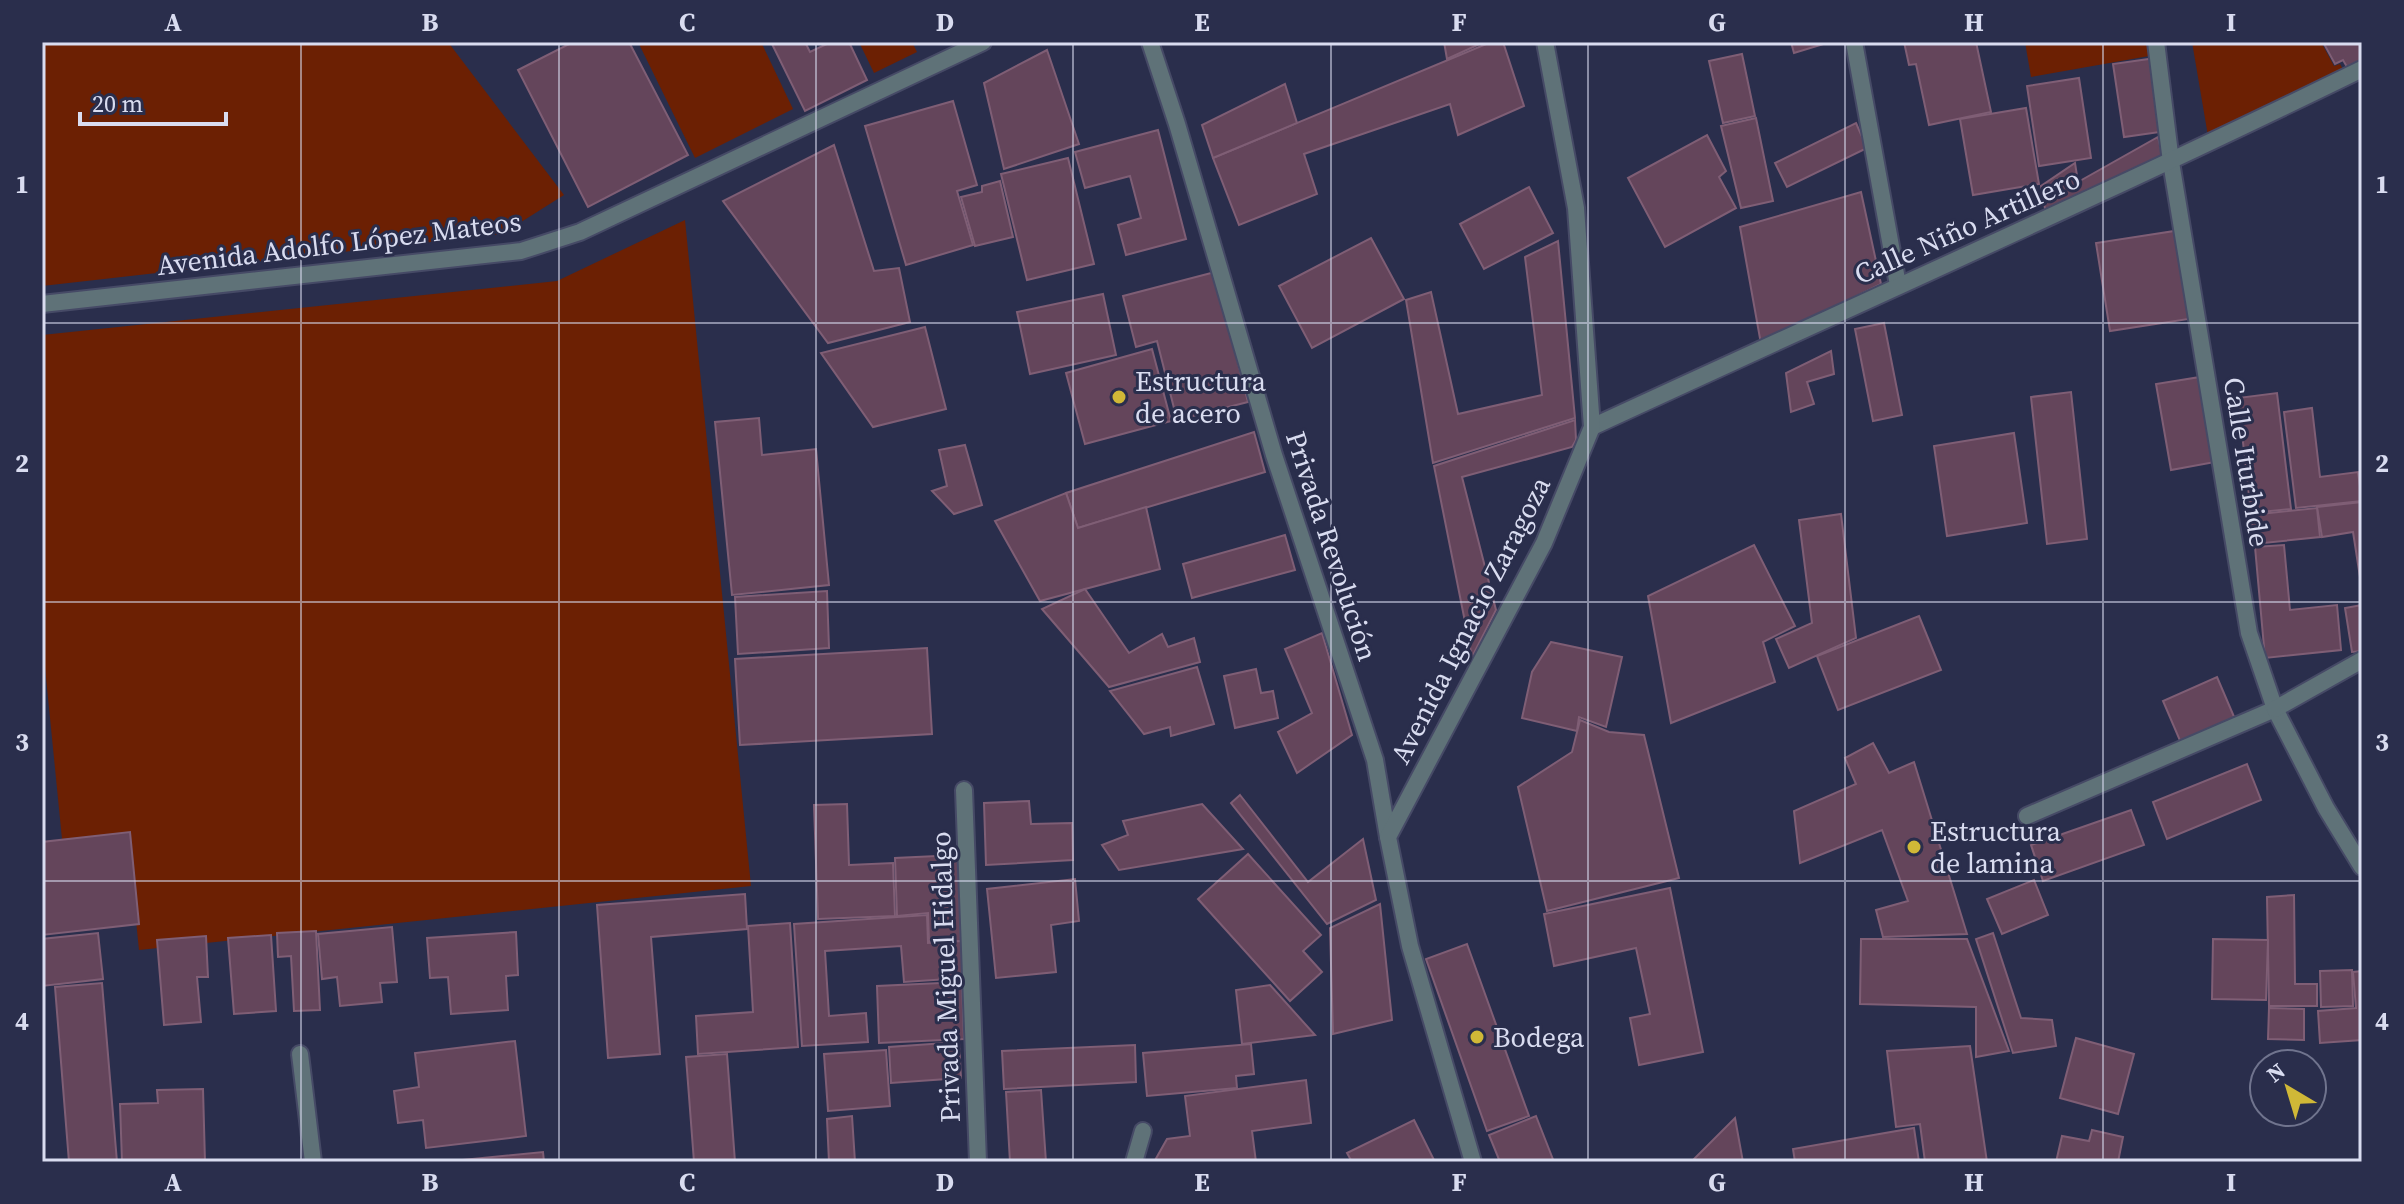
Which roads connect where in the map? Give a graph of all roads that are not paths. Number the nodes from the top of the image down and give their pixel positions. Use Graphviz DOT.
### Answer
graph roads {
  1 [pos="983,42"];
  2 [pos="1150,42"];
  3 [pos="1545,42"];
  4 [pos="1854,42"];
  5 [pos="2156,42"];
  6 [pos="2362,69"];
  7 [pos="2171,162"];
  8 [pos="1898,285"];
  9 [pos="42,304"];
  10 [pos="1592,427"];
  11 [pos="2362,660"];
  12 [pos="2275,709"];
  13 [pos="964,790"];
  14 [pos="2027,816"];
  15 [pos="1388,837"];
  16 [pos="2362,867"];
  17 [pos="300,1054"];
  18 [pos="1143,1131"];
  19 [pos="313,1162"];
  20 [pos="978,1162"];
  21 [pos="1134,1162"];
  22 [pos="1473,1162"];
  1 -- 9 [label="street, Avenida Adolfo López Mateos"];
  2 -- 15 [label="street, Privada Revolución"];
  3 -- 10 [label="street, Avenida Ignacio Zaragoza"];
  4 -- 8 [label="street"];
  5 -- 7 [label="street, Calle Iturbide"];
  6 -- 7 [label="street, Calle Niño Artillero"];
  7 -- 8 [label="street, Calle Niño Artillero"];
  7 -- 12 [label="street, Calle Iturbide"];
  8 -- 10 [label="street, Calle Niño Artillero"];
  10 -- 15 [label="street, Avenida Ignacio Zaragoza"];
  11 -- 12 [label="street"];
  12 -- 14 [label="street"];
  12 -- 16 [label="street, Calle Iturbide"];
  13 -- 20 [label="street, Privada Miguel Hidalgo"];
  15 -- 22 [label="street"];
  17 -- 19 [label="street"];
  18 -- 21 [label="street"];
}
